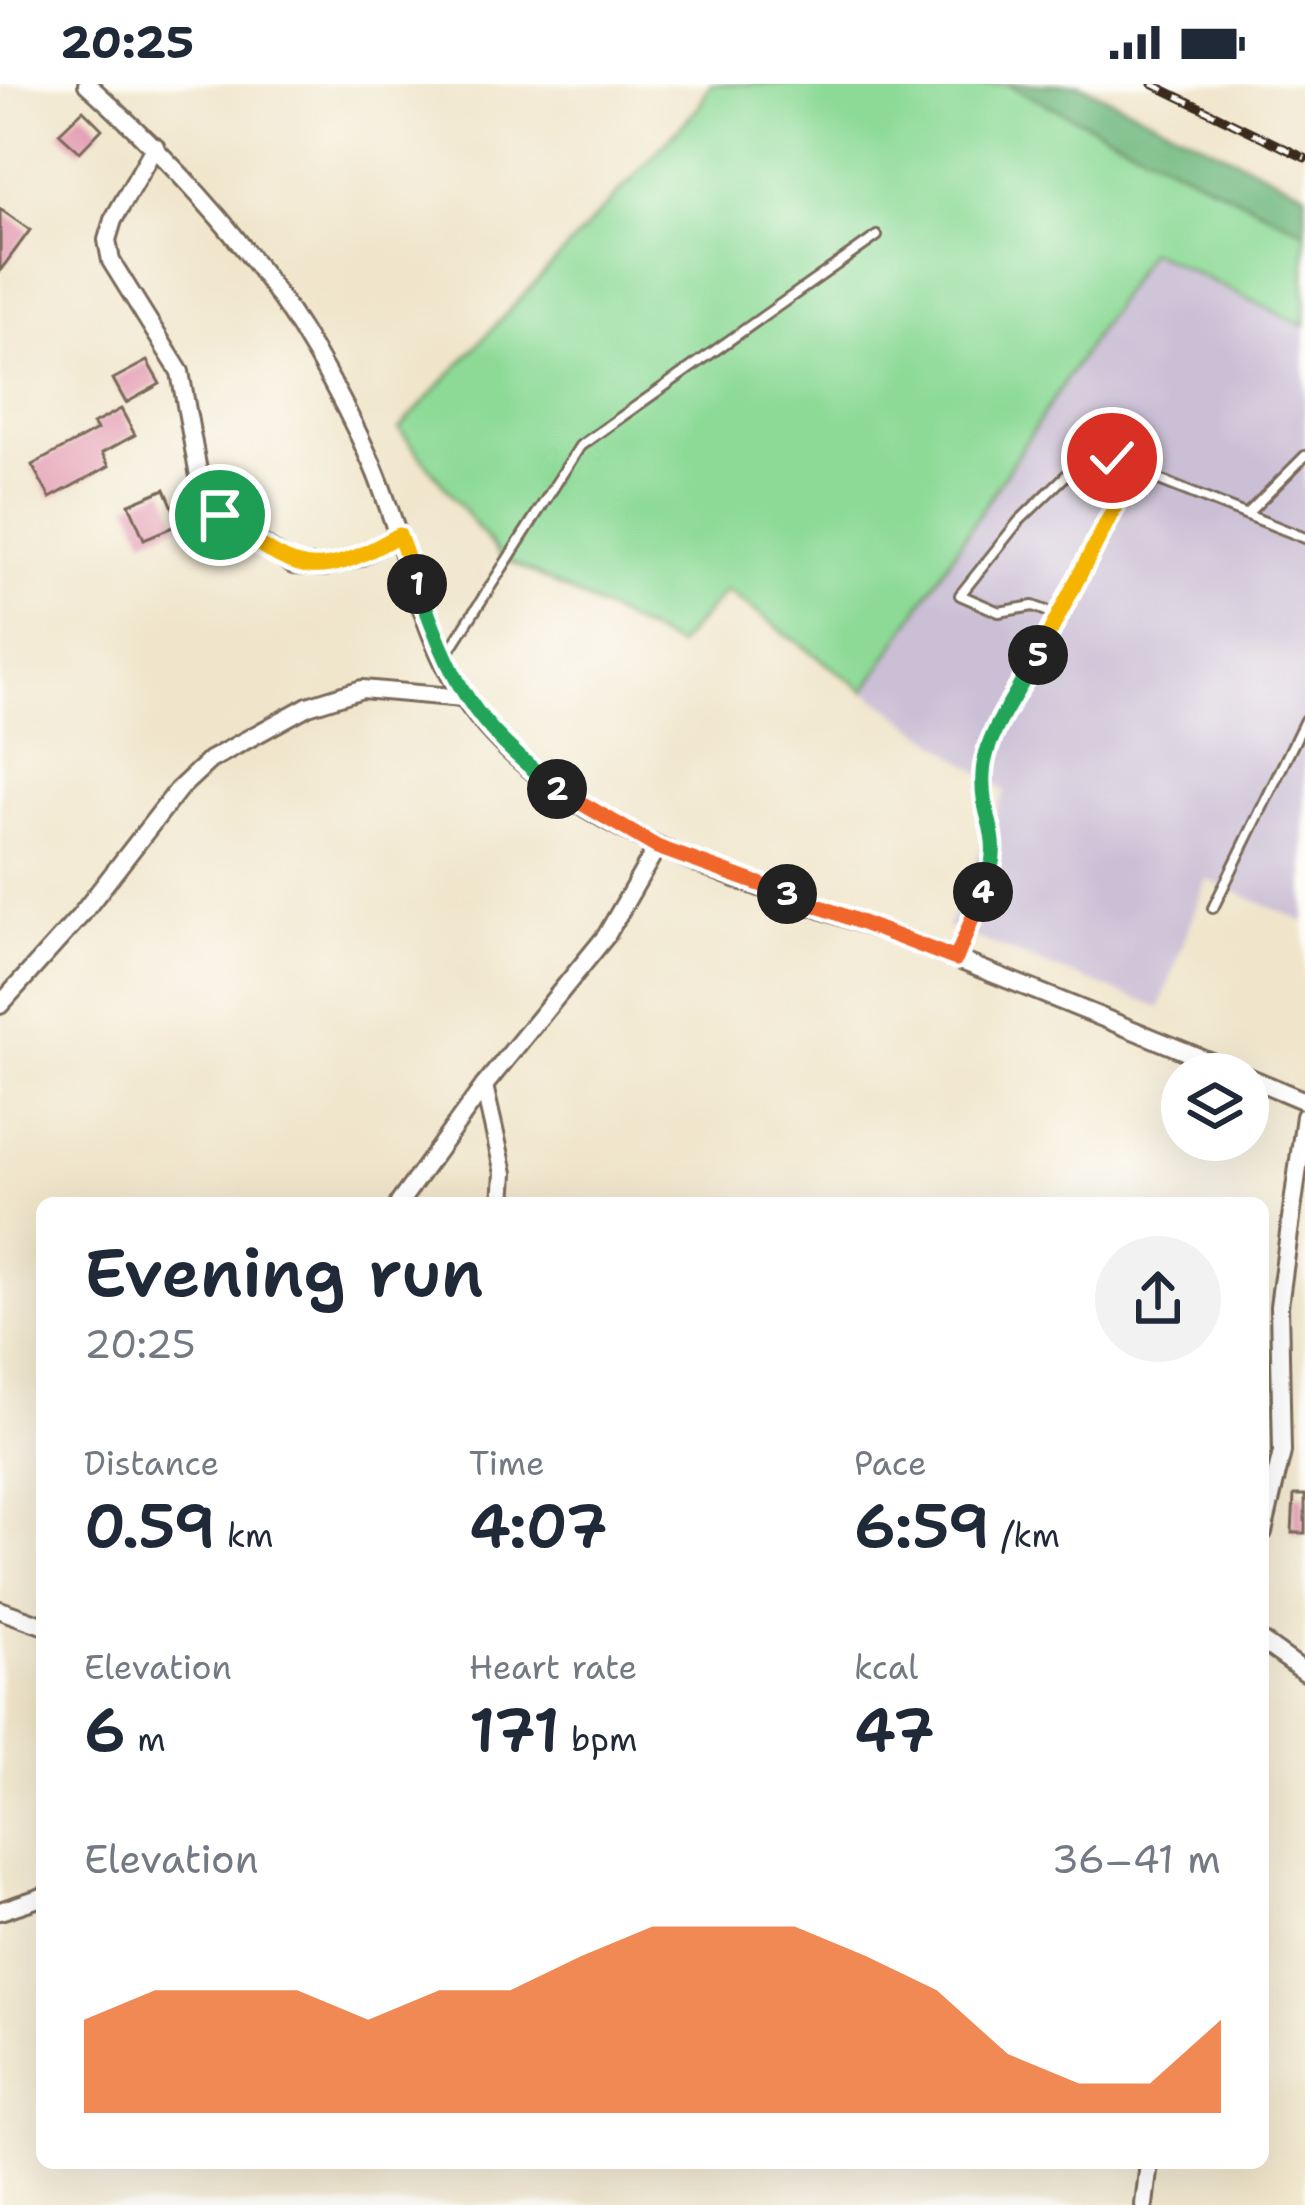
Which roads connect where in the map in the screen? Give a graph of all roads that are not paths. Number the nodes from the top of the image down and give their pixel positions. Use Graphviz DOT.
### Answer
graph roads {
  1 [pos="87,84"];
  2 [pos="155,146"];
  3 [pos="877,236"];
  4 [pos="1305,457"];
  5 [pos="1134,470"];
  6 [pos="1248,513"];
  7 [pos="399,535"];
  8 [pos="1305,538"];
  9 [pos="1060,616"];
  10 [pos="444,659"];
  11 [pos="463,698"];
  12 [pos="1305,720"];
  13 [pos="657,847"];
  14 [pos="1213,908"];
  15 [pos="956,959"];
  16 [pos="0,1005"];
  17 [pos="1188,1053"];
  18 [pos="484,1086"];
  19 [pos="1269,1086"];
  20 [pos="1305,1101"];
  21 [pos="1305,1116"];
  22 [pos="403,1197"];
  23 [pos="502,1197"];
  24 [pos="1269,1507"];
  25 [pos="0,1610"];
  26 [pos="36,1623"];
  27 [pos="1269,1646"];
  28 [pos="1305,1672"];
  29 [pos="36,1899"];
  30 [pos="0,1911"];
  31 [pos="1148,2169"];
  32 [pos="1144,2205"];
  1 -- 2 [label="street"];
  2 -- 7 [label="street"];
  2 -- 7 [label="street"];
  3 -- 10 [label="lane"];
  4 -- 6 [label="lane"];
  5 -- 6 [label="lane"];
  5 -- 9 [label="lane"];
  5 -- 9 [label="lane"];
  6 -- 8 [label="lane"];
  7 -- 10 [label="street"];
  9 -- 15 [label="lane"];
  10 -- 11 [label="street"];
  11 -- 13 [label="street"];
  11 -- 16 [label="street"];
  12 -- 14 [label="lane"];
  13 -- 15 [label="street"];
  13 -- 18 [label="street"];
  15 -- 17 [label="street"];
  18 -- 22 [label="street"];
  18 -- 23 [label="street"];
  19 -- 20 [label="street"];
  21 -- 24 [label="street"];
  25 -- 26 [label="street"];
  27 -- 28 [label="street"];
  29 -- 30 [label="street"];
  31 -- 32 [label="street"];
}
